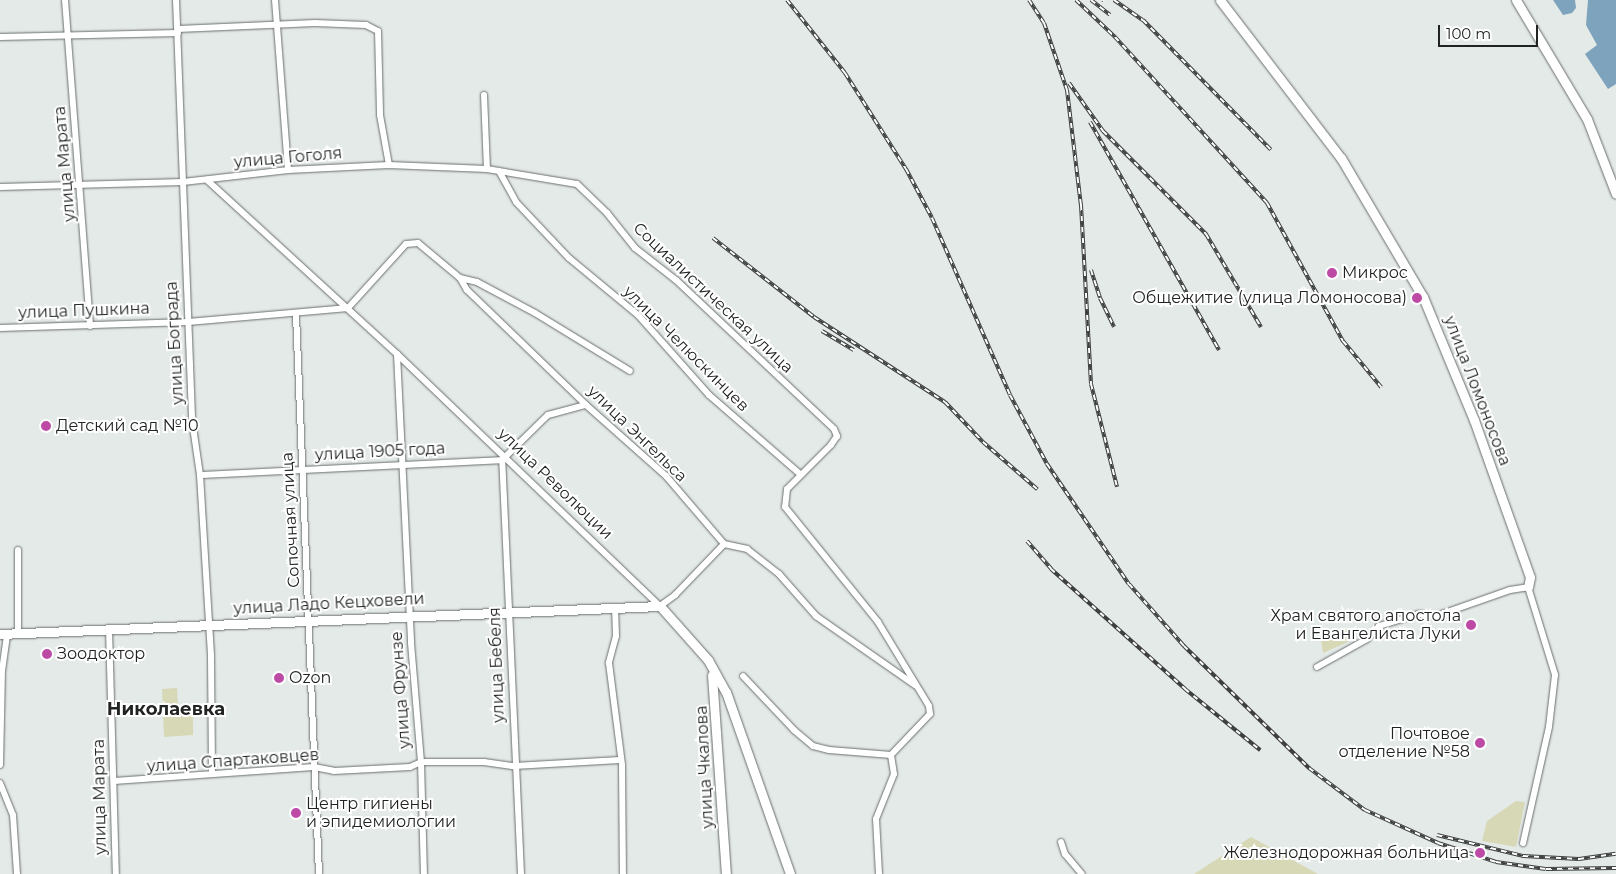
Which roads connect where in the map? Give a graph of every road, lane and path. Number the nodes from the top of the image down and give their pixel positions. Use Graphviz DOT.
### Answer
graph roads {
  1 [pos="65,0"];
  2 [pos="176,0"];
  3 [pos="275,0"];
  4 [pos="1220,0"];
  5 [pos="1516,0"];
  6 [pos="279,24"];
  7 [pos="178,31"];
  8 [pos="69,34"];
  9 [pos="0,37"];
  10 [pos="484,95"];
  11 [pos="389,165"];
  12 [pos="487,169"];
  13 [pos="288,170"];
  14 [pos="499,171"];
  15 [pos="207,180"];
  16 [pos="183,182"];
  17 [pos="80,183"];
  18 [pos="577,184"];
  19 [pos="0,187"];
  20 [pos="1616,194"];
  21 [pos="460,278"];
  22 [pos="348,308"];
  23 [pos="296,314"];
  24 [pos="188,322"];
  25 [pos="90,326"];
  26 [pos="0,328"];
  27 [pos="397,354"];
  28 [pos="630,371"];
  29 [pos="586,405"];
  30 [pos="503,458"];
  31 [pos="402,464"];
  32 [pos="302,470"];
  33 [pos="800,474"];
  34 [pos="200,475"];
  35 [pos="724,544"];
  36 [pos="18,550"];
  37 [pos="1528,587"];
  38 [pos="660,606"];
  39 [pos="615,607"];
  40 [pos="509,610"];
  41 [pos="410,615"];
  42 [pos="309,620"];
  43 [pos="208,625"];
  44 [pos="108,629"];
  45 [pos="3,634"];
  46 [pos="18,634"];
  47 [pos="708,660"];
  48 [pos="1317,667"];
  49 [pos="743,676"];
  50 [pos="919,689"];
  51 [pos="891,755"];
  52 [pos="620,760"];
  53 [pos="421,762"];
  54 [pos="0,766"];
  55 [pos="514,766"];
  56 [pos="314,767"];
  57 [pos="212,774"];
  58 [pos="114,781"];
  59 [pos="0,783"];
  60 [pos="1061,842"];
  61 [pos="1523,843"];
  62 [pos="17,874"];
  63 [pos="116,874"];
  64 [pos="319,874"];
  65 [pos="424,874"];
  66 [pos="521,874"];
  67 [pos="623,874"];
  68 [pos="726,874"];
  69 [pos="790,874"];
  70 [pos="879,874"];
  71 [pos="1082,874"];
  1 -- 8 [label="street, улица Марата"];
  2 -- 7 [label="street, улица Бограда"];
  3 -- 6 [label="street"];
  4 -- 37 [label="main road, улица Ломоносова"];
  5 -- 20 [label="main road"];
  6 -- 7 [label="street"];
  6 -- 11 [label="street"];
  6 -- 13 [label="street"];
  7 -- 8 [label="street"];
  7 -- 16 [label="street, улица Бограда"];
  8 -- 9 [label="street"];
  8 -- 17 [label="street, улица Марата"];
  10 -- 12 [label="street"];
  11 -- 12 [label="street, улица Гоголя"];
  11 -- 13 [label="street, улица Гоголя"];
  12 -- 14 [label="street, улица Гоголя"];
  13 -- 15 [label="street, улица Гоголя"];
  14 -- 18 [label="street, улица Гоголя"];
  14 -- 33 [label="street, улица Челюскинцев"];
  15 -- 16 [label="street, улица Гоголя"];
  15 -- 22 [label="street, улица Революции"];
  16 -- 17 [label="street, улица Гоголя"];
  16 -- 24 [label="street, улица Бограда"];
  17 -- 19 [label="street, улица Гоголя"];
  17 -- 25 [label="street, улица Марата"];
  18 -- 33 [label="street, Социалистическая улица"];
  21 -- 22 [label="street, улица Энгельса"];
  21 -- 28 [label="street, улица Энгельса"];
  21 -- 29 [label="street, улица Энгельса"];
  22 -- 23 [label="street, улица Пушкина"];
  22 -- 27 [label="street, улица Революции"];
  23 -- 24 [label="street, улица Пушкина"];
  23 -- 32 [label="street, Сопочная улица"];
  24 -- 25 [label="street, улица Пушкина"];
  24 -- 34 [label="street, улица Бограда"];
  25 -- 26 [label="street, улица Пушкина"];
  27 -- 30 [label="street, улица Революции"];
  27 -- 31 [label="street, улица Фрунзе"];
  29 -- 30 [label="street"];
  29 -- 35 [label="street, улица Энгельса"];
  30 -- 31 [label="street, улица 1905 года"];
  30 -- 38 [label="street, улица Революции"];
  30 -- 40 [label="street, улица Бебеля"];
  31 -- 32 [label="street, улица 1905 года"];
  31 -- 41 [label="street, улица Фрунзе"];
  32 -- 34 [label="street, улица 1905 года"];
  32 -- 42 [label="street, Сопочная улица"];
  33 -- 50 [label="street"];
  34 -- 43 [label="street, улица Бограда"];
  35 -- 38 [label="street"];
  35 -- 50 [label="street"];
  36 -- 46 [label="street"];
  37 -- 48 [label="street"];
  37 -- 61 [label="street, улица Ломоносова"];
  38 -- 39 [label="main road, улица Ладо Кецховели"];
  38 -- 47 [label="main road, улица Революции"];
  39 -- 40 [label="main road, улица Ладо Кецховели"];
  39 -- 52 [label="street"];
  40 -- 41 [label="main road, улица Ладо Кецховели"];
  40 -- 55 [label="street, улица Бебеля"];
  41 -- 42 [label="main road, улица Ладо Кецховели"];
  41 -- 53 [label="street, улица Фрунзе"];
  42 -- 43 [label="main road, улица Ладо Кецховели"];
  42 -- 56 [label="street, Сопочная улица"];
  43 -- 44 [label="main road, улица Ладо Кецховели"];
  43 -- 57 [label="street, улица Бограда"];
  44 -- 46 [label="main road, улица Ладо Кецховели"];
  44 -- 58 [label="street, улица Марата"];
  45 -- 46 [label="main road, улица Ладо Кецховели"];
  45 -- 54 [label="street"];
  47 -- 68 [label="main road, улица Чкалова"];
  47 -- 69 [label="main road, улица Революции"];
  49 -- 51 [label="street"];
  50 -- 51 [label="street"];
  51 -- 70 [label="street"];
  52 -- 55 [label="street, улица Спартаковцев"];
  52 -- 67 [label="street"];
  53 -- 55 [label="street, улица Спартаковцев"];
  53 -- 56 [label="street, улица Спартаковцев"];
  53 -- 65 [label="street, улица Фрунзе"];
  55 -- 66 [label="street, улица Бебеля"];
  56 -- 57 [label="street, улица Спартаковцев"];
  56 -- 64 [label="street, Сопочная улица"];
  57 -- 58 [label="street, улица Спартаковцев"];
  58 -- 63 [label="street, улица Марата"];
  59 -- 62 [label="street"];
  60 -- 71 [label="street"];
}
